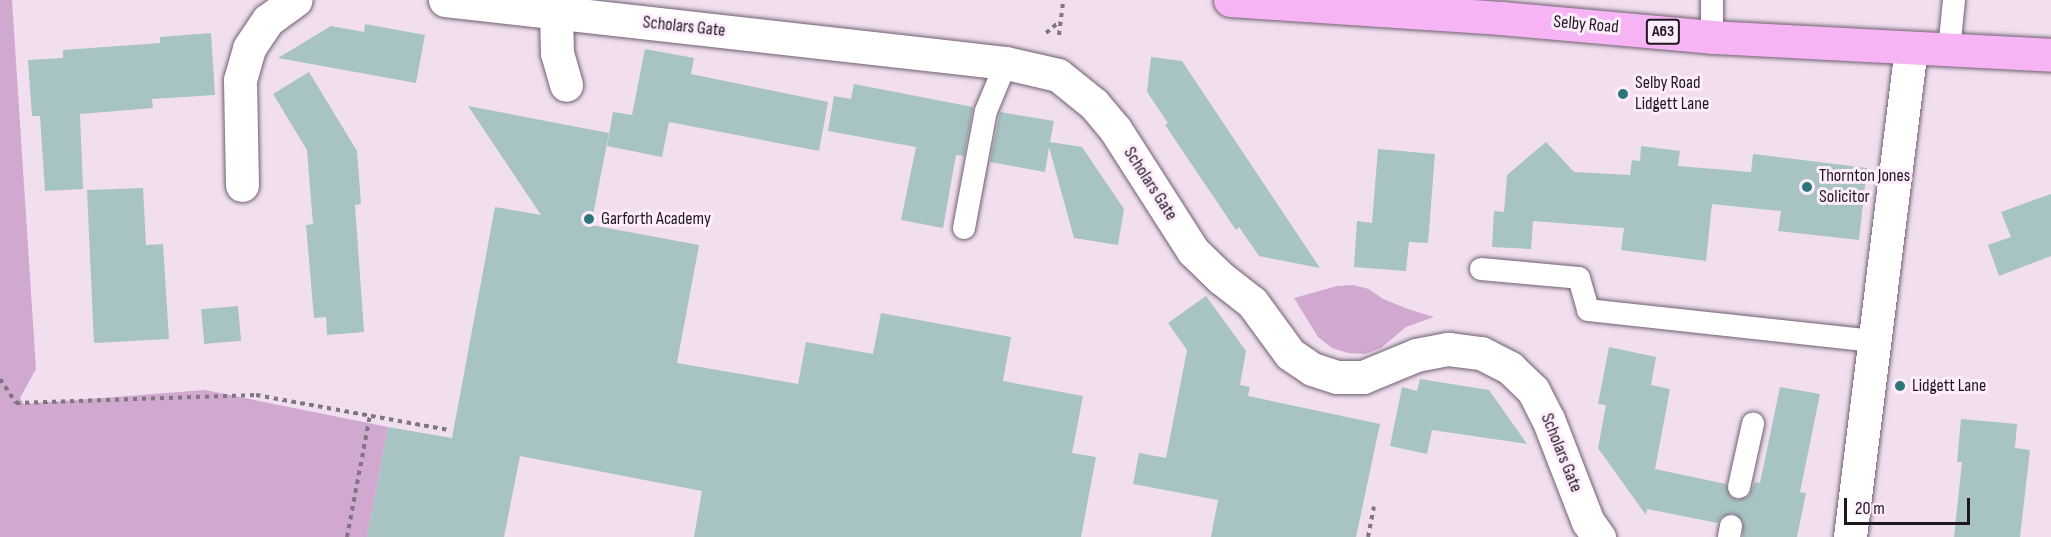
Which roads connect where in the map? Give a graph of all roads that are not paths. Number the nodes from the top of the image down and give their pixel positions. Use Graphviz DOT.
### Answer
graph roads {
  1 [pos="295,0"];
  2 [pos="444,0"];
  3 [pos="1230,0"];
  4 [pos="1712,0"];
  5 [pos="1954,0"];
  6 [pos="1501,9"];
  7 [pos="556,13"];
  8 [pos="1712,37"];
  9 [pos="1911,48"];
  10 [pos="1949,50"];
  11 [pos="2051,55"];
  12 [pos="1006,63"];
  13 [pos="566,85"];
  14 [pos="242,185"];
  15 [pos="964,228"];
  16 [pos="1481,269"];
  17 [pos="1874,341"];
  18 [pos="1753,424"];
  19 [pos="1739,487"];
  20 [pos="1599,537"];
  21 [pos="1850,537"];
  1 -- 14 [label="street"];
  2 -- 7 [label="street, Scholars Gate"];
  3 -- 6 [label="highway, Selby Road / A63"];
  4 -- 8 [label="lane"];
  5 -- 10 [label="lane"];
  6 -- 8 [label="highway, Selby Road / A63"];
  7 -- 12 [label="street, Scholars Gate"];
  7 -- 13 [label="street"];
  8 -- 9 [label="highway, Selby Road / A63"];
  9 -- 10 [label="highway, Selby Road / A63"];
  9 -- 17 [label="street"];
  10 -- 11 [label="highway, Selby Road / A63"];
  12 -- 15 [label="lane"];
  12 -- 20 [label="street, Scholars Gate"];
  16 -- 17 [label="lane"];
  17 -- 21 [label="street"];
  18 -- 19 [label="lane"];
}
